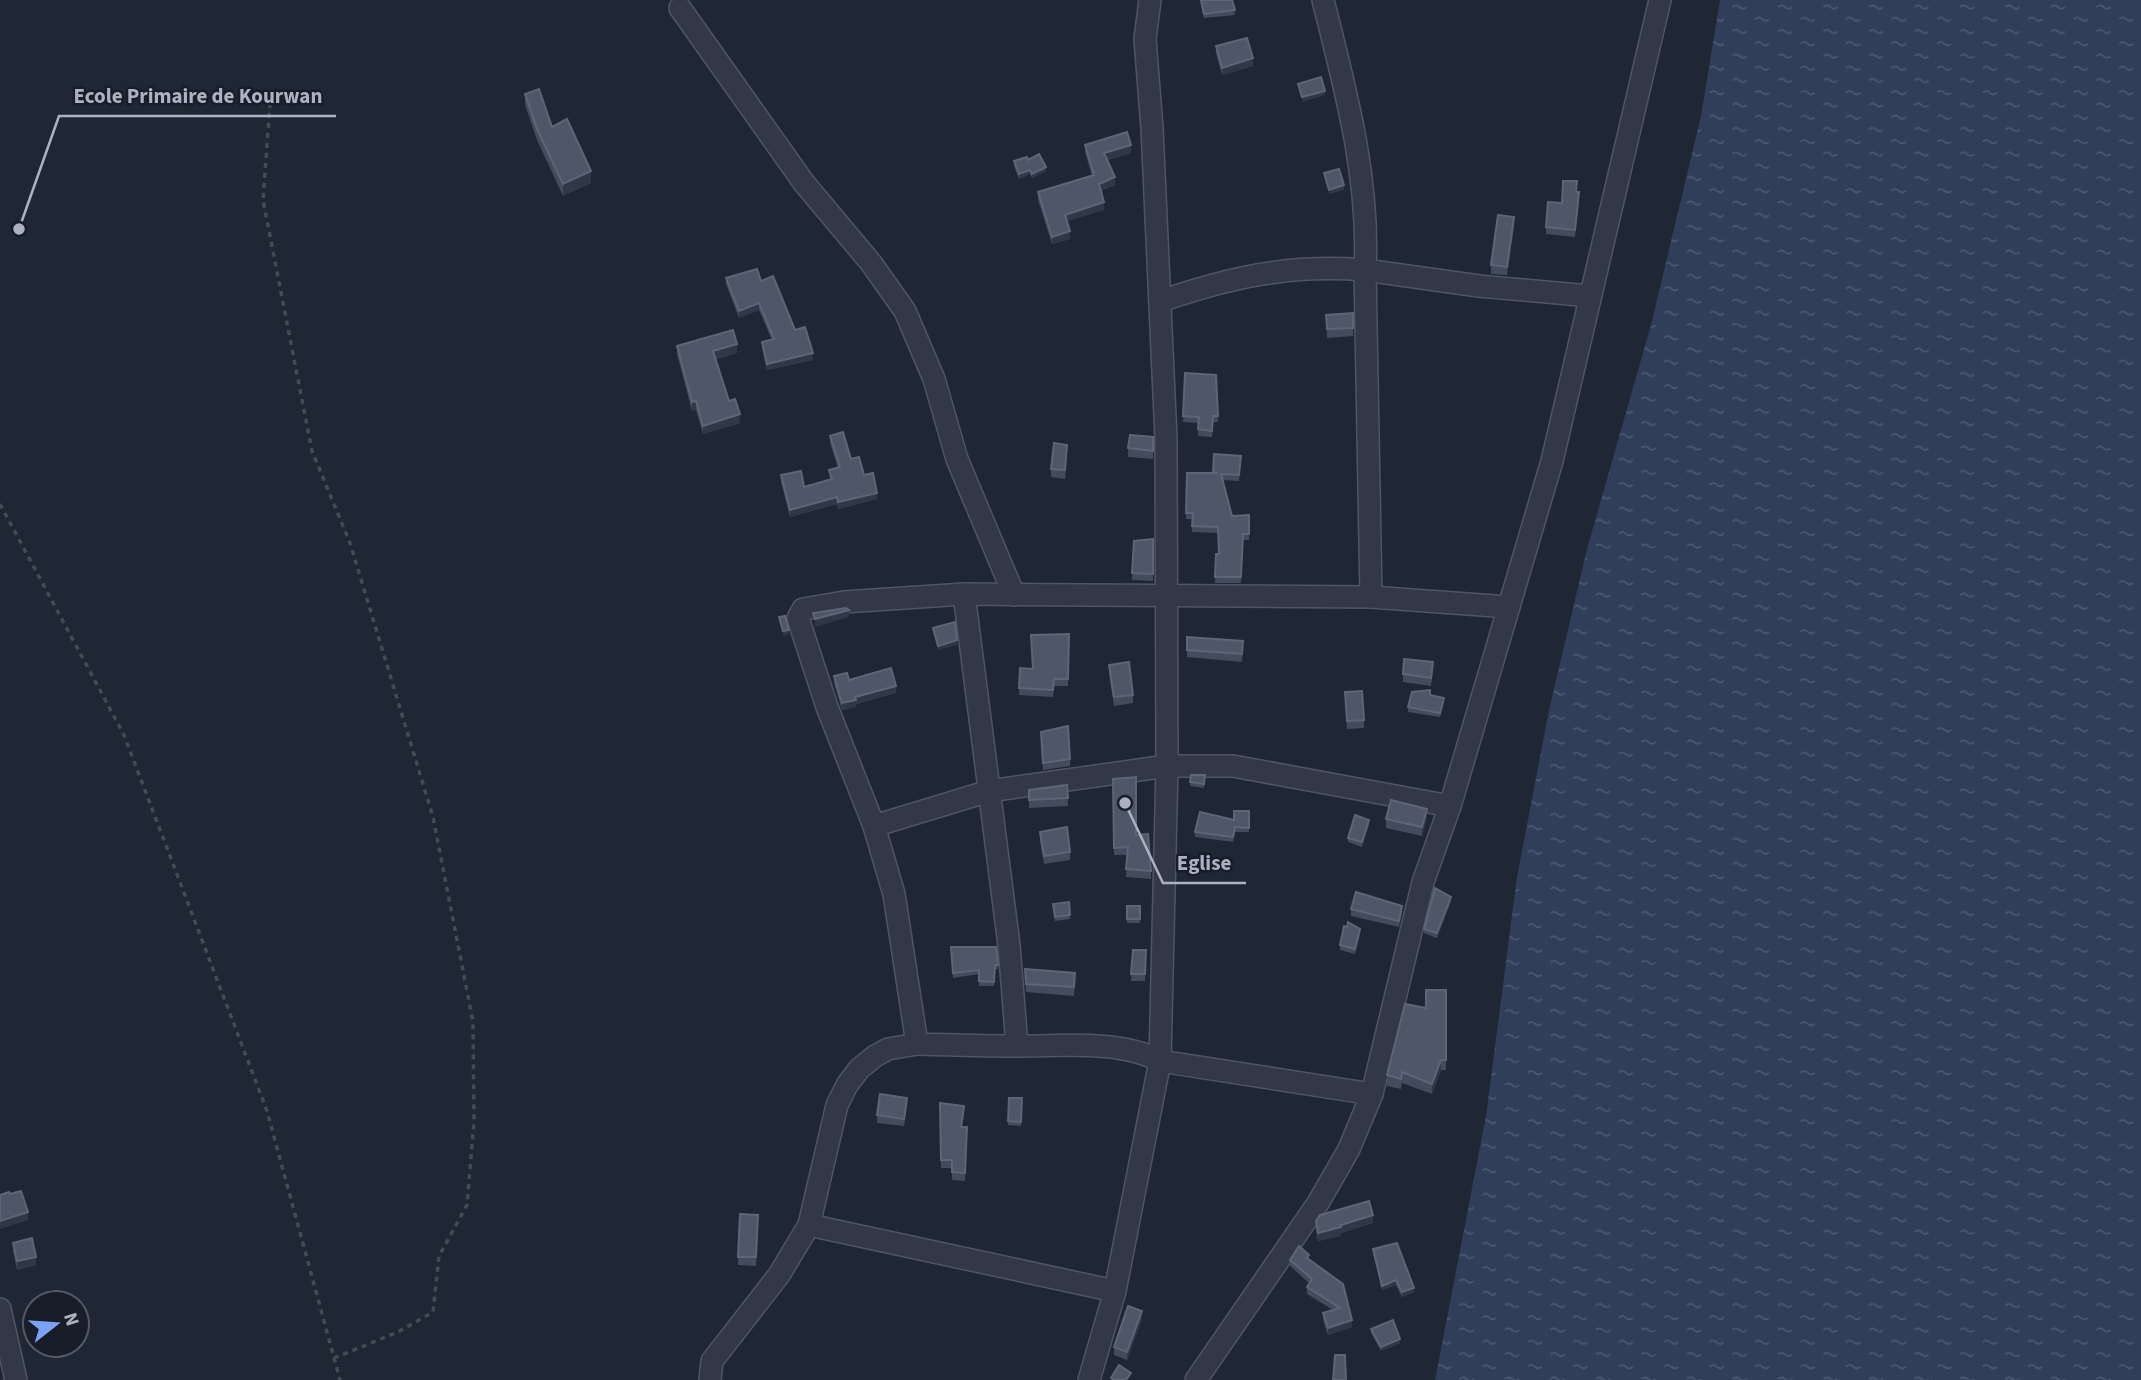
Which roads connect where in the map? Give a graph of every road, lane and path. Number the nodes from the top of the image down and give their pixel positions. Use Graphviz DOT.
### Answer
graph roads {
  1 [pos="1150,0"];
  2 [pos="1323,0"];
  3 [pos="1660,0"];
  4 [pos="680,8"];
  5 [pos="270,103"];
  6 [pos="1365,270"];
  7 [pos="1590,296"];
  8 [pos="1161,301"];
  9 [pos="0,504"];
  10 [pos="964,594"];
  11 [pos="1014,595"];
  12 [pos="1166,595"];
  13 [pos="1371,597"];
  14 [pos="1509,607"];
  15 [pos="1167,765"];
  16 [pos="989,791"];
  17 [pos="1450,806"];
  18 [pos="874,825"];
  19 [pos="917,1044"];
  20 [pos="1017,1046"];
  21 [pos="1160,1061"];
  22 [pos="1372,1094"];
  23 [pos="809,1225"];
  24 [pos="1115,1291"];
  25 [pos="0,1309"];
  26 [pos="334,1358"];
  27 [pos="16,1380"];
  28 [pos="340,1380"];
  29 [pos="709,1380"];
  30 [pos="1089,1380"];
  31 [pos="1196,1380"];
  1 -- 8 [label="street"];
  2 -- 6 [label="street"];
  3 -- 7 [label="street"];
  4 -- 11 [label="street"];
  5 -- 26 [label="path"];
  6 -- 7 [label="street"];
  6 -- 8 [label="street"];
  6 -- 13 [label="street"];
  7 -- 14 [label="street"];
  8 -- 12 [label="street"];
  9 -- 26 [label="path"];
  10 -- 11 [label="street"];
  10 -- 16 [label="street"];
  10 -- 18 [label="street"];
  11 -- 12 [label="street"];
  12 -- 13 [label="street"];
  12 -- 15 [label="street"];
  13 -- 14 [label="street"];
  14 -- 17 [label="street"];
  15 -- 16 [label="street"];
  15 -- 17 [label="street"];
  15 -- 21 [label="street"];
  16 -- 18 [label="street"];
  16 -- 20 [label="street"];
  17 -- 22 [label="street"];
  18 -- 19 [label="street"];
  19 -- 20 [label="street"];
  19 -- 23 [label="street"];
  20 -- 21 [label="street"];
  21 -- 22 [label="street"];
  21 -- 24 [label="street"];
  22 -- 31 [label="street"];
  23 -- 24 [label="street"];
  23 -- 29 [label="street"];
  24 -- 30 [label="street"];
  25 -- 27 [label="street"];
  26 -- 28 [label="path"];
}
